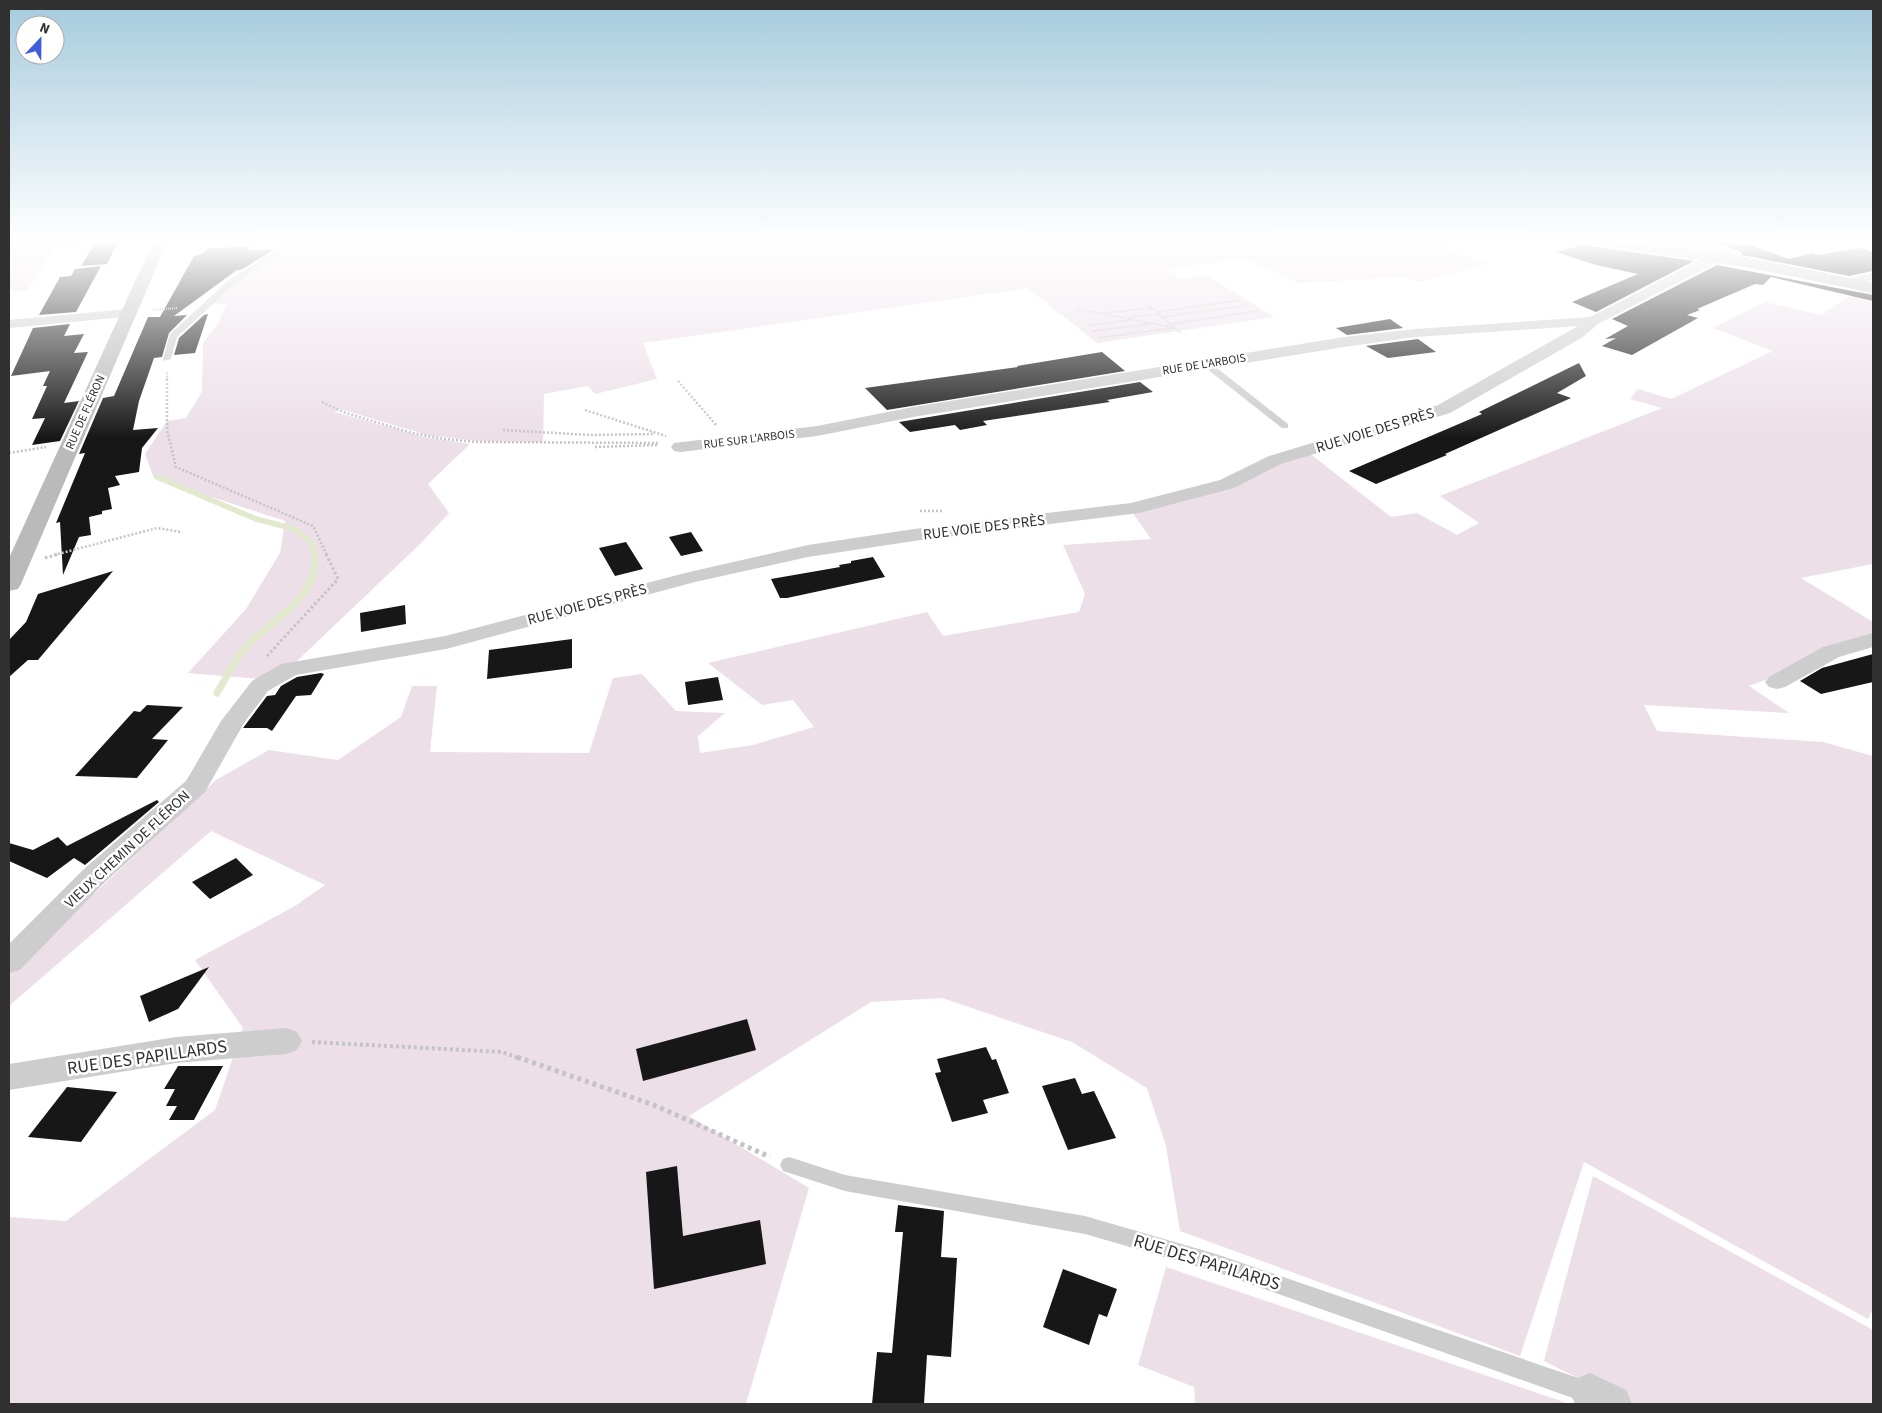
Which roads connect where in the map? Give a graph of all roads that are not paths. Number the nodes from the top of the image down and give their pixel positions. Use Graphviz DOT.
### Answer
graph roads {
  1 [pos="132,306"];
  2 [pos="206,306"];
  3 [pos="1622,306"];
  4 [pos="129,312"];
  5 [pos="1593,321"];
  6 [pos="9,324"];
  7 [pos="167,359"];
  8 [pos="1206,363"];
  9 [pos="1285,426"];
  10 [pos="817,431"];
  11 [pos="683,446"];
  12 [pos="12,575"];
  13 [pos="1873,640"];
  14 [pos="1777,682"];
  15 [pos="233,721"];
  16 [pos="9,962"];
  17 [pos="286,1040"];
  18 [pos="9,1077"];
  19 [pos="789,1165"];
  20 [pos="1601,1398"];
  1 -- 4 [label="street, RUE DE FLÉRON"];
  2 -- 7 [label="lane"];
  3 -- 5 [label="street, RUE VOIE DES PRÈS"];
  4 -- 6 [label="street"];
  4 -- 12 [label="street, RUE DE FLÉRON"];
  5 -- 8 [label="street, RUE DE L'ARBOIS"];
  5 -- 15 [label="street, RUE VOIE DES PRÈS"];
  8 -- 9 [label="lane"];
  8 -- 10 [label="street, RUE DE L'ARBOIS"];
  10 -- 11 [label="street, RUE SUR L'ARBOIS"];
  13 -- 14 [label="street"];
  15 -- 16 [label="street, VIEUX CHEMIN DE FLÉRON"];
  17 -- 18 [label="street, RUE DES PAPILLARDS"];
  19 -- 20 [label="lane, RUE DES PAPILARDS"];
}
